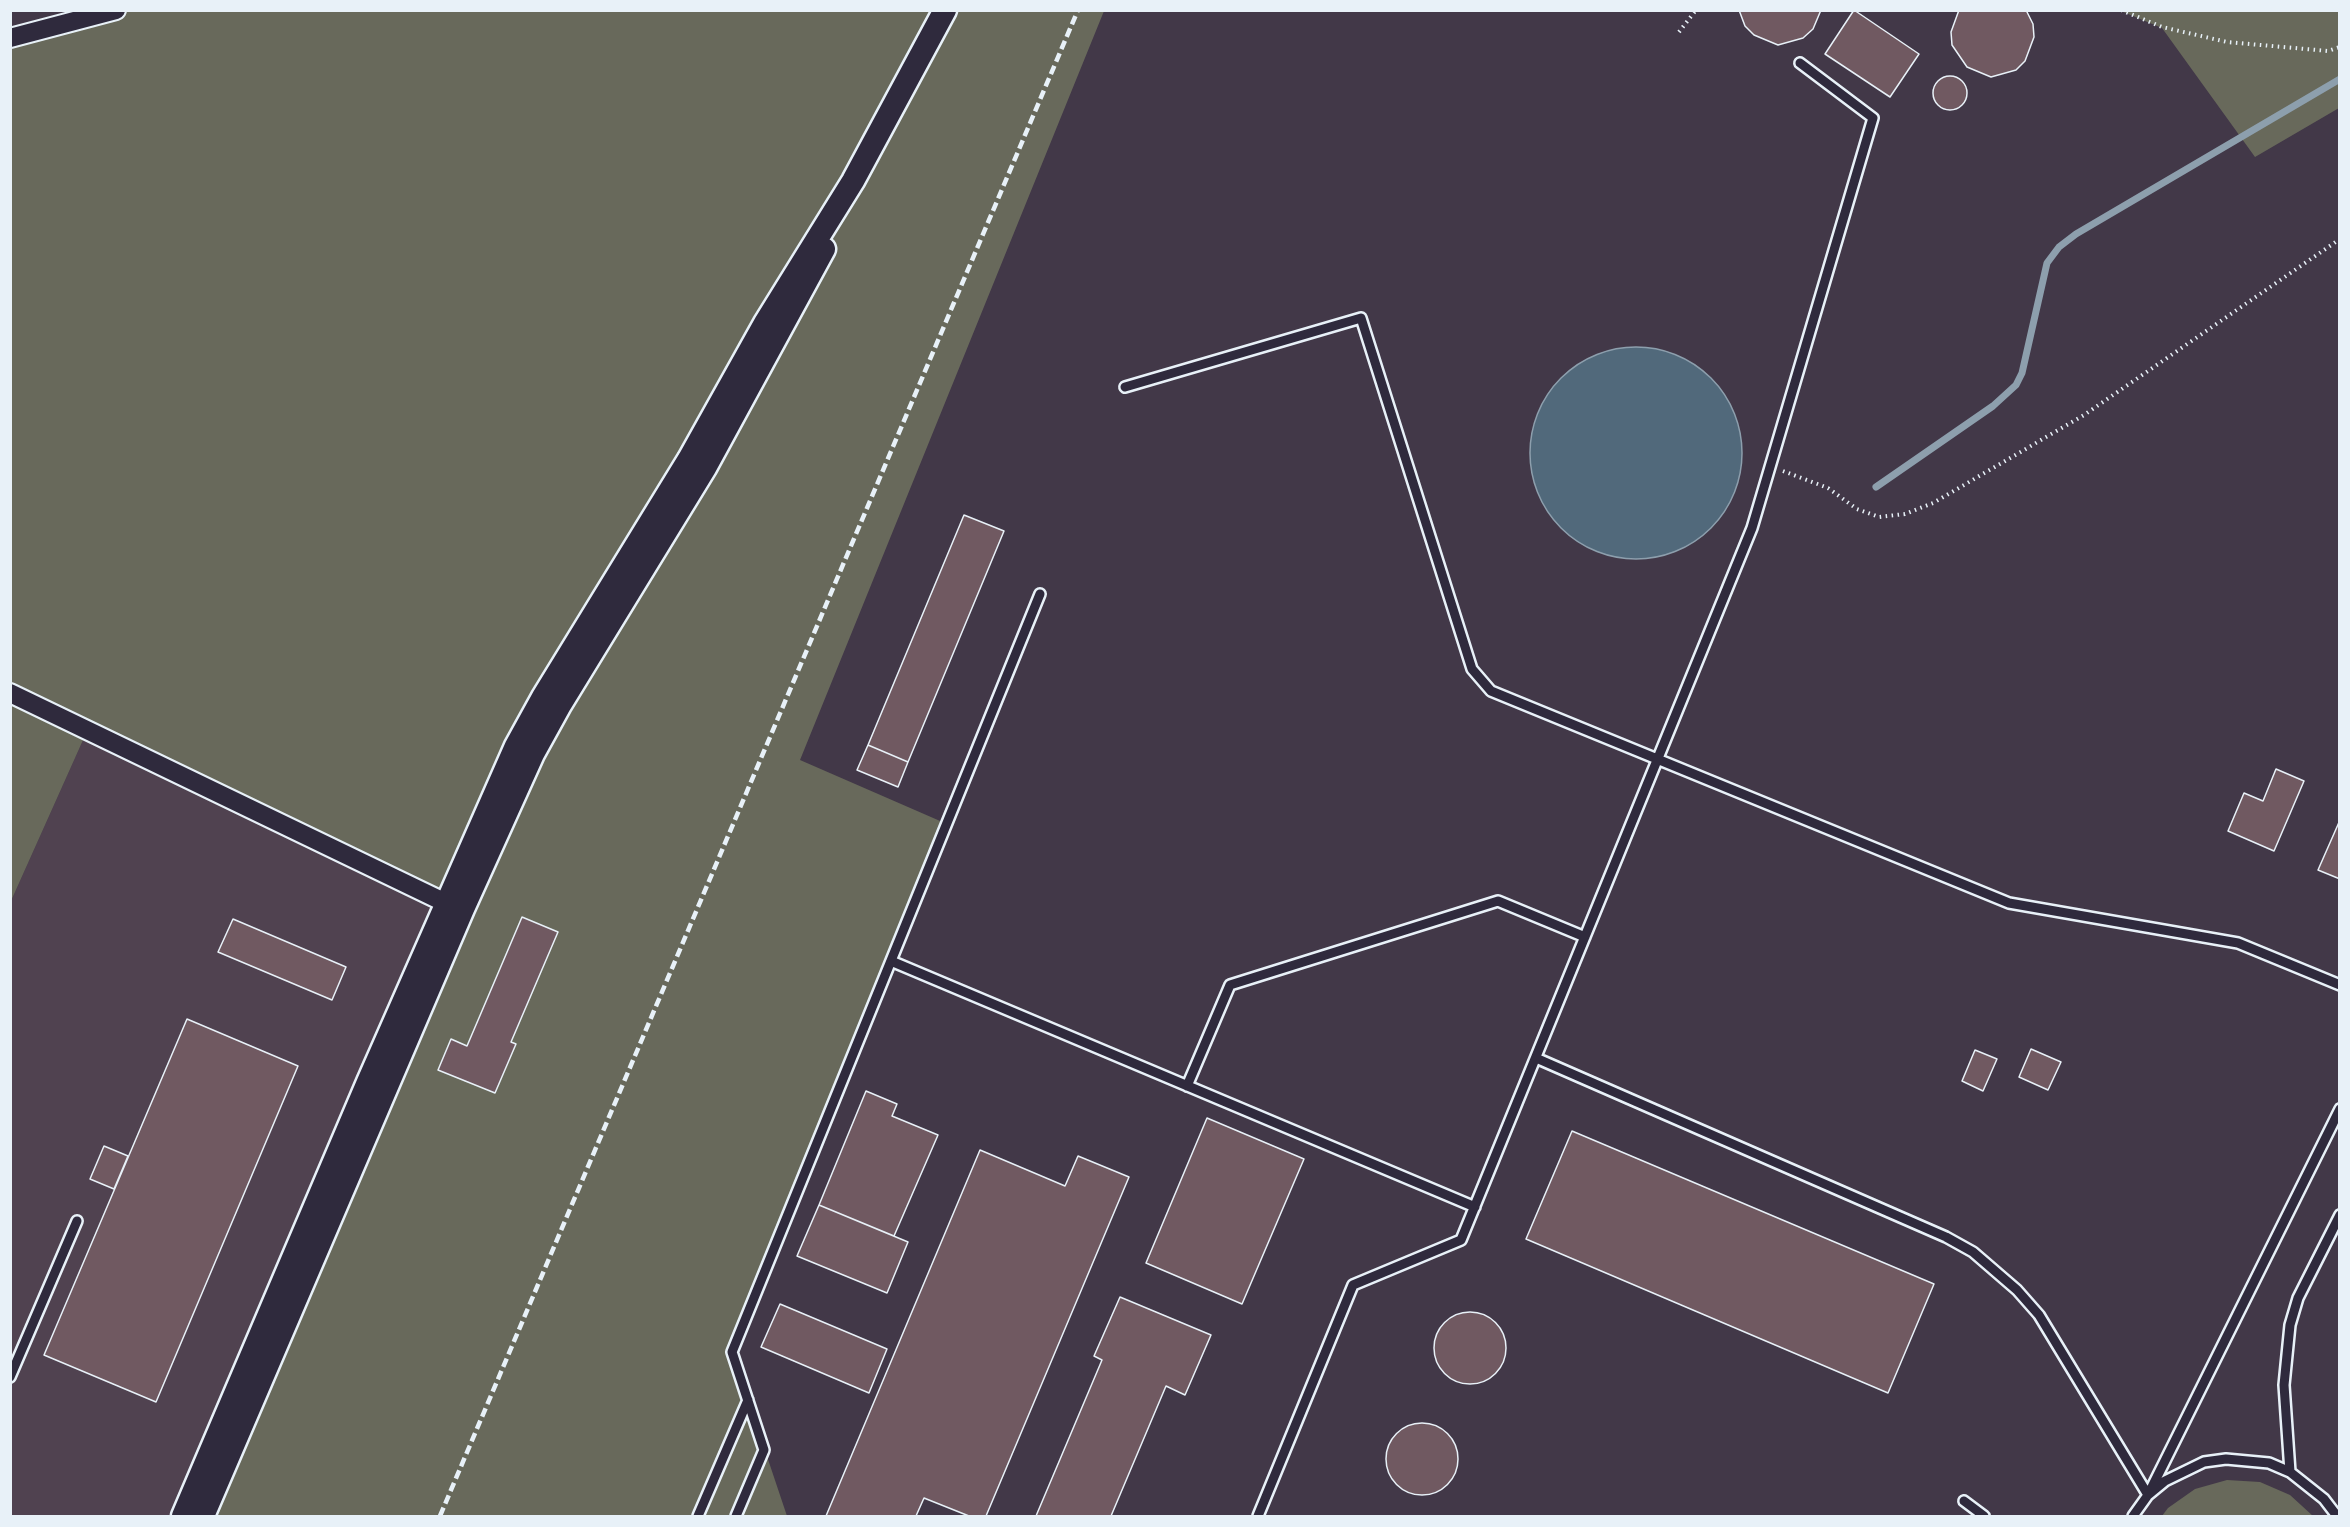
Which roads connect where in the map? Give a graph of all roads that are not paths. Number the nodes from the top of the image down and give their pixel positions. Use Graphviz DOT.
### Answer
graph roads {
  1 [pos="116,10"];
  2 [pos="945,10"];
  3 [pos="10,38"];
  4 [pos="1800,63"];
  5 [pos="853,181"];
  6 [pos="1125,387"];
  7 [pos="1040,594"];
  8 [pos="10,693"];
  9 [pos="1658,760"];
  10 [pos="446,903"];
  11 [pos="1585,937"];
  12 [pos="891,961"];
  13 [pos="2340,986"];
  14 [pos="1536,1058"];
  15 [pos="1187,1086"];
  16 [pos="2340,1109"];
  17 [pos="1475,1207"];
  18 [pos="2340,1215"];
  19 [pos="77,1221"];
  20 [pos="10,1377"];
  21 [pos="748,1400"];
  22 [pos="2289,1472"];
  23 [pos="2148,1495"];
  24 [pos="1964,1501"];
  25 [pos="183,1516"];
  26 [pos="203,1516"];
  27 [pos="698,1516"];
  28 [pos="736,1516"];
  29 [pos="1258,1516"];
  30 [pos="1984,1516"];
  31 [pos="2133,1516"];
  32 [pos="2337,1516"];
  1 -- 3 [label="street"];
  2 -- 5 [label="street"];
  4 -- 9 [label="lane"];
  5 -- 10 [label="street"];
  5 -- 26 [label="street"];
  6 -- 9 [label="lane"];
  7 -- 12 [label="lane"];
  8 -- 10 [label="street"];
  9 -- 11 [label="lane"];
  9 -- 13 [label="lane"];
  10 -- 25 [label="street"];
  11 -- 14 [label="lane"];
  11 -- 15 [label="lane"];
  12 -- 15 [label="lane"];
  12 -- 21 [label="lane"];
  14 -- 17 [label="lane"];
  14 -- 23 [label="lane"];
  15 -- 17 [label="lane"];
  16 -- 23 [label="lane"];
  17 -- 29 [label="lane"];
  18 -- 22 [label="lane"];
  19 -- 20 [label="lane"];
  21 -- 27 [label="lane"];
  21 -- 28 [label="lane"];
  22 -- 23 [label="lane"];
  22 -- 32 [label="lane"];
  23 -- 31 [label="lane"];
  24 -- 30 [label="lane"];
}
